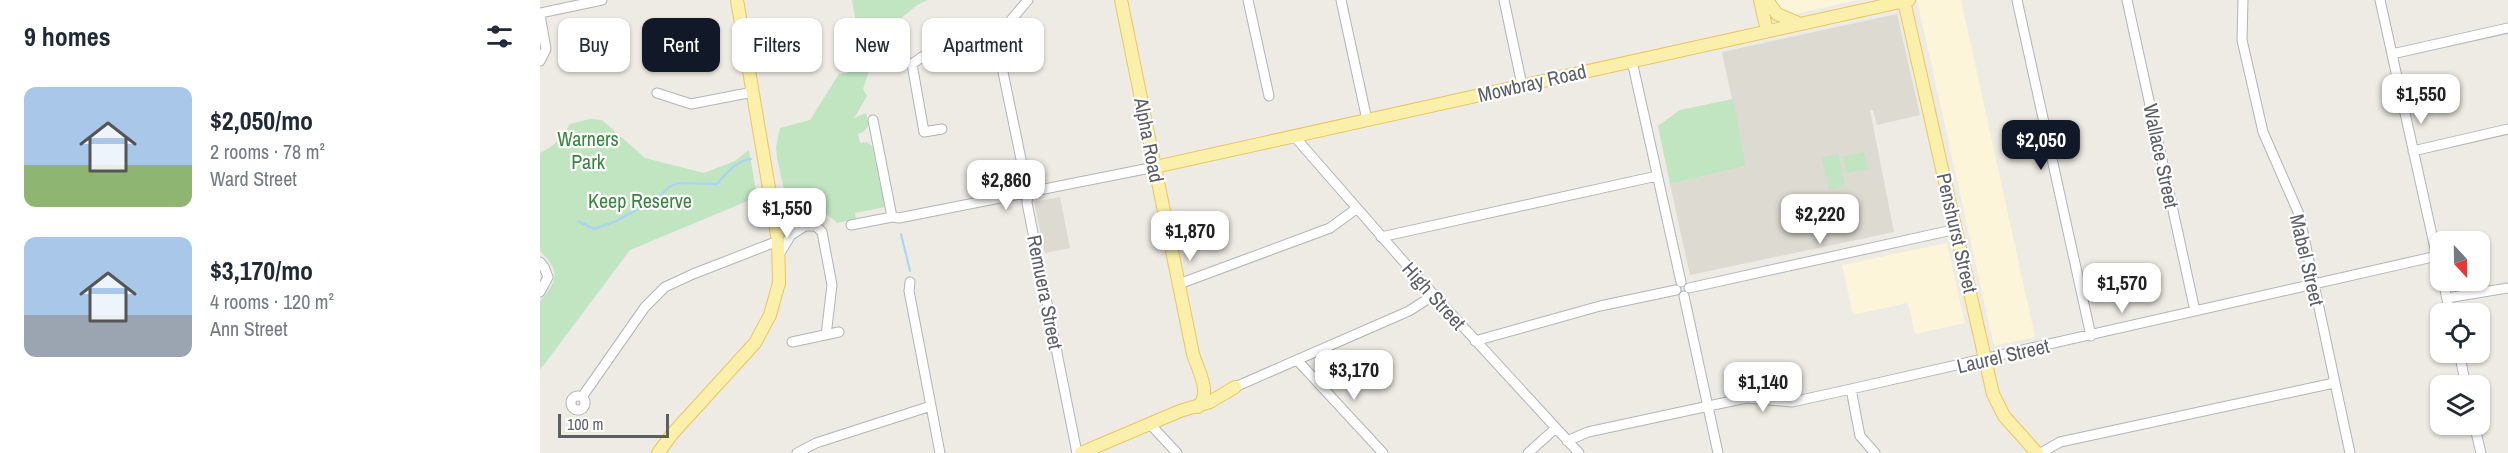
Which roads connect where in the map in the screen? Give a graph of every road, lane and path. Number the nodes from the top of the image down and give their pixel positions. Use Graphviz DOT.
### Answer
graph roads {
  1 [pos="602,0"];
  2 [pos="738,0"];
  3 [pos="1028,0"];
  4 [pos="1121,0"];
  5 [pos="1248,0"];
  6 [pos="1341,0"];
  7 [pos="1504,0"];
  8 [pos="1760,0"];
  9 [pos="1767,0"];
  10 [pos="1906,0"];
  11 [pos="2017,0"];
  12 [pos="2127,0"];
  13 [pos="2243,0"];
  14 [pos="2380,0"];
  15 [pos="540,14"];
  16 [pos="1013,18"];
  17 [pos="1804,23"];
  18 [pos="2508,28"];
  19 [pos="1767,31"];
  20 [pos="2392,54"];
  21 [pos="922,57"];
  22 [pos="540,61"];
  23 [pos="1632,61"];
  24 [pos="1003,72"];
  25 [pos="1522,85"];
  26 [pos="753,92"];
  27 [pos="657,93"];
  28 [pos="1269,96"];
  29 [pos="873,120"];
  30 [pos="1368,120"];
  31 [pos="942,129"];
  32 [pos="2508,129"];
  33 [pos="1294,136"];
  34 [pos="2413,151"];
  35 [pos="1155,167"];
  36 [pos="1657,176"];
  37 [pos="1028,193"];
  38 [pos="1356,209"];
  39 [pos="892,217"];
  40 [pos="776,221"];
  41 [pos="851,225"];
  42 [pos="805,226"];
  43 [pos="1957,229"];
  44 [pos="2431,231"];
  45 [pos="1381,237"];
  46 [pos="779,247"];
  47 [pos="2430,258"];
  48 [pos="540,262"];
  49 [pos="910,282"];
  50 [pos="1179,284"];
  51 [pos="2313,284"];
  52 [pos="2508,288"];
  53 [pos="1682,289"];
  54 [pos="2445,291"];
  55 [pos="540,292"];
  56 [pos="1434,295"];
  57 [pos="2447,298"];
  58 [pos="2448,303"];
  59 [pos="2195,311"];
  60 [pos="839,332"];
  61 [pos="826,335"];
  62 [pos="2091,336"];
  63 [pos="1475,341"];
  64 [pos="792,342"];
  65 [pos="1297,360"];
  66 [pos="1985,360"];
  67 [pos="2334,383"];
  68 [pos="1203,385"];
  69 [pos="1235,387"];
  70 [pos="1851,389"];
  71 [pos="1221,391"];
  72 [pos="582,397"];
  73 [pos="1193,405"];
  74 [pos="931,406"];
  75 [pos="1708,407"];
  76 [pos="1150,424"];
  77 [pos="1556,428"];
  78 [pos="2477,435"];
  79 [pos="1567,441"];
  80 [pos="658,453"];
  81 [pos="797,453"];
  82 [pos="940,453"];
  83 [pos="1079,453"];
  84 [pos="1177,453"];
  85 [pos="1383,453"];
  86 [pos="1528,453"];
  87 [pos="1579,453"];
  88 [pos="1718,453"];
  89 [pos="1875,453"];
  90 [pos="2039,453"];
  91 [pos="2350,453"];
  92 [pos="2481,453"];
  1 -- 15 [label="street"];
  2 -- 26 [label="main road"];
  3 -- 16 [label="street"];
  4 -- 35 [label="main road, Alpha Road"];
  5 -- 28 [label="street"];
  6 -- 30 [label="street"];
  7 -- 25 [label="street"];
  8 -- 19 [label="main road"];
  9 -- 17 [label="main road"];
  10 -- 17 [label="main road, Mowbray Road"];
  10 -- 43 [label="main road, Penshurst Street"];
  11 -- 62 [label="street"];
  12 -- 59 [label="street, Wallace Street"];
  13 -- 51 [label="street, Mabel Street"];
  14 -- 20 [label="street"];
  15 -- 22 [label="street"];
  17 -- 19 [label="main road, Mowbray Road"];
  18 -- 20 [label="street"];
  19 -- 23 [label="main road, Mowbray Road"];
  20 -- 34 [label="street"];
  21 -- 31 [label="street"];
  23 -- 25 [label="main road, Mowbray Road"];
  23 -- 36 [label="street"];
  24 -- 37 [label="street, Remuera Street"];
  25 -- 30 [label="main road, Mowbray Road"];
  26 -- 27 [label="street"];
  26 -- 40 [label="main road"];
  29 -- 39 [label="street"];
  30 -- 33 [label="main road, Mowbray Road"];
  32 -- 34 [label="street"];
  33 -- 35 [label="main road, Mowbray Road"];
  33 -- 38 [label="street, High Street"];
  34 -- 44 [label="street"];
  35 -- 37 [label="street"];
  35 -- 50 [label="main road, Alpha Road"];
  36 -- 45 [label="street"];
  36 -- 53 [label="street"];
  37 -- 39 [label="street"];
  37 -- 83 [label="street, Remuera Street"];
  38 -- 45 [label="street, High Street"];
  38 -- 50 [label="street"];
  39 -- 41 [label="street"];
  40 -- 42 [label="street"];
  40 -- 46 [label="main road"];
  42 -- 46 [label="street"];
  42 -- 61 [label="street"];
  43 -- 53 [label="street"];
  43 -- 66 [label="main road, Penshurst Street"];
  45 -- 56 [label="street, High Street"];
  46 -- 72 [label="street"];
  46 -- 80 [label="main road"];
  47 -- 51 [label="street, Laurel Street"];
  48 -- 55 [label="street"];
  49 -- 74 [label="street"];
  50 -- 68 [label="main road, Alpha Road"];
  51 -- 59 [label="street, Laurel Street"];
  51 -- 67 [label="street, Mabel Street"];
  52 -- 57 [label="street"];
  53 -- 63 [label="street"];
  53 -- 75 [label="street"];
  54 -- 57 [label="street"];
  56 -- 63 [label="street, High Street"];
  56 -- 65 [label="street"];
  57 -- 58 [label="street"];
  59 -- 62 [label="street, Laurel Street"];
  60 -- 61 [label="street"];
  61 -- 64 [label="street"];
  62 -- 66 [label="street, Laurel Street"];
  63 -- 77 [label="street, High Street"];
  65 -- 69 [label="street"];
  65 -- 85 [label="street"];
  66 -- 70 [label="street, Laurel Street"];
  66 -- 90 [label="main road, Penshurst Street"];
  67 -- 90 [label="street"];
  67 -- 91 [label="street, Mabel Street"];
  68 -- 71 [label="main road"];
  68 -- 73 [label="main road, Alpha Road"];
  68 -- 73 [label="main road"];
  69 -- 71 [label="main road"];
  69 -- 73 [label="main road"];
  70 -- 75 [label="street, Laurel Street"];
  70 -- 89 [label="street"];
  71 -- 73 [label="main road"];
  73 -- 76 [label="main road"];
  74 -- 81 [label="street"];
  74 -- 82 [label="street"];
  75 -- 79 [label="street, Laurel Street"];
  75 -- 88 [label="street"];
  76 -- 83 [label="main road"];
  76 -- 84 [label="street"];
  77 -- 79 [label="street, High Street"];
  77 -- 86 [label="street"];
  78 -- 92 [label="street"];
  79 -- 87 [label="street, High Street"];
}
